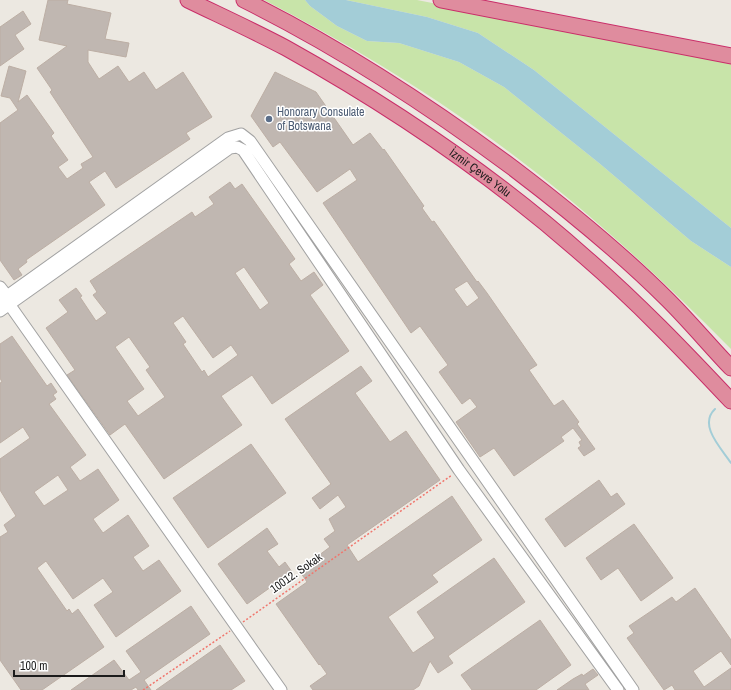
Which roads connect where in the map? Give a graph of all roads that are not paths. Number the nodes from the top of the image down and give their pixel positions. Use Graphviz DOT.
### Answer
graph roads {
  1 [pos="188,0"];
  2 [pos="244,0"];
  3 [pos="440,0"];
  4 [pos="731,56"];
  5 [pos="241,134"];
  6 [pos="236,147"];
  7 [pos="0,287"];
  8 [pos="4,303"];
  9 [pos="699,333"];
  10 [pos="731,362"];
  11 [pos="731,368"];
  12 [pos="731,401"];
  13 [pos="281,690"];
  14 [pos="618,690"];
  15 [pos="633,690"];
  1 -- 12 [label="highway, İzmir Çevre Yolu"];
  2 -- 9 [label="highway, İzmir Çevre Yolu"];
  3 -- 4 [label="highway"];
  5 -- 6 [label="street"];
  5 -- 8 [label="street"];
  5 -- 15 [label="street"];
  6 -- 8 [label="street"];
  6 -- 14 [label="street"];
  7 -- 8 [label="street"];
  8 -- 13 [label="street"];
  9 -- 10 [label="highway"];
  9 -- 11 [label="highway, İzmir Çevre Yolu"];
}
